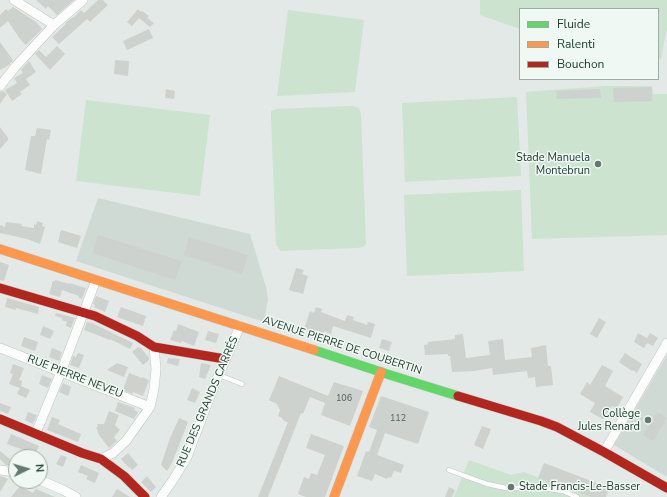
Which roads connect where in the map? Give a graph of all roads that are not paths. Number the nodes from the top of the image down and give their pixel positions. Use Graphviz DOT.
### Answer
graph roads {
  1 [pos="14,0"];
  2 [pos="83,0"];
  3 [pos="54,25"];
  4 [pos="0,86"];
  5 [pos="0,249"];
  6 [pos="96,280"];
  7 [pos="0,288"];
  8 [pos="84,313"];
  9 [pos="240,326"];
  10 [pos="667,343"];
  11 [pos="154,347"];
  12 [pos="0,348"];
  13 [pos="225,359"];
  14 [pos="61,372"];
  15 [pos="381,372"];
  16 [pos="219,375"];
  17 [pos="242,384"];
  18 [pos="150,407"];
  19 [pos="0,418"];
  20 [pos="36,433"];
  21 [pos="604,452"];
  22 [pos="102,459"];
  23 [pos="449,470"];
  24 [pos="48,483"];
  25 [pos="667,488"];
  26 [pos="163,495"];
  27 [pos="76,497"];
  28 [pos="145,497"];
  29 [pos="174,497"];
  30 [pos="334,497"];
  31 [pos="577,497"];
  1 -- 3 [label="street"];
  2 -- 3 [label="street"];
  3 -- 4 [label="street"];
  5 -- 6 [label="street, AVENUE PIERRE DE COUBERTIN"];
  6 -- 8 [label="street"];
  6 -- 9 [label="street, AVENUE PIERRE DE COUBERTIN"];
  7 -- 8 [label="street"];
  8 -- 11 [label="street"];
  8 -- 14 [label="street"];
  9 -- 13 [label="street, RUE DES GRANDS CARRÉS"];
  9 -- 15 [label="street, AVENUE PIERRE DE COUBERTIN"];
  10 -- 21 [label="street"];
  11 -- 13 [label="street"];
  11 -- 18 [label="street"];
  12 -- 14 [label="street, RUE PIERRE NEVEU"];
  13 -- 16 [label="street, RUE DES GRANDS CARRÉS"];
  14 -- 18 [label="street, RUE PIERRE NEVEU"];
  14 -- 20 [label="street"];
  15 -- 21 [label="street, AVENUE PIERRE DE COUBERTIN"];
  15 -- 30 [label="street"];
  16 -- 17 [label="lane"];
  16 -- 26 [label="street, RUE DES GRANDS CARRÉS"];
  18 -- 22 [label="street"];
  19 -- 20 [label="street"];
  20 -- 22 [label="street"];
  21 -- 25 [label="street, AVENUE PIERRE DE COUBERTIN"];
  22 -- 28 [label="street"];
  23 -- 31 [label="lane"];
  24 -- 27 [label="street"];
  26 -- 29 [label="street"];
}
